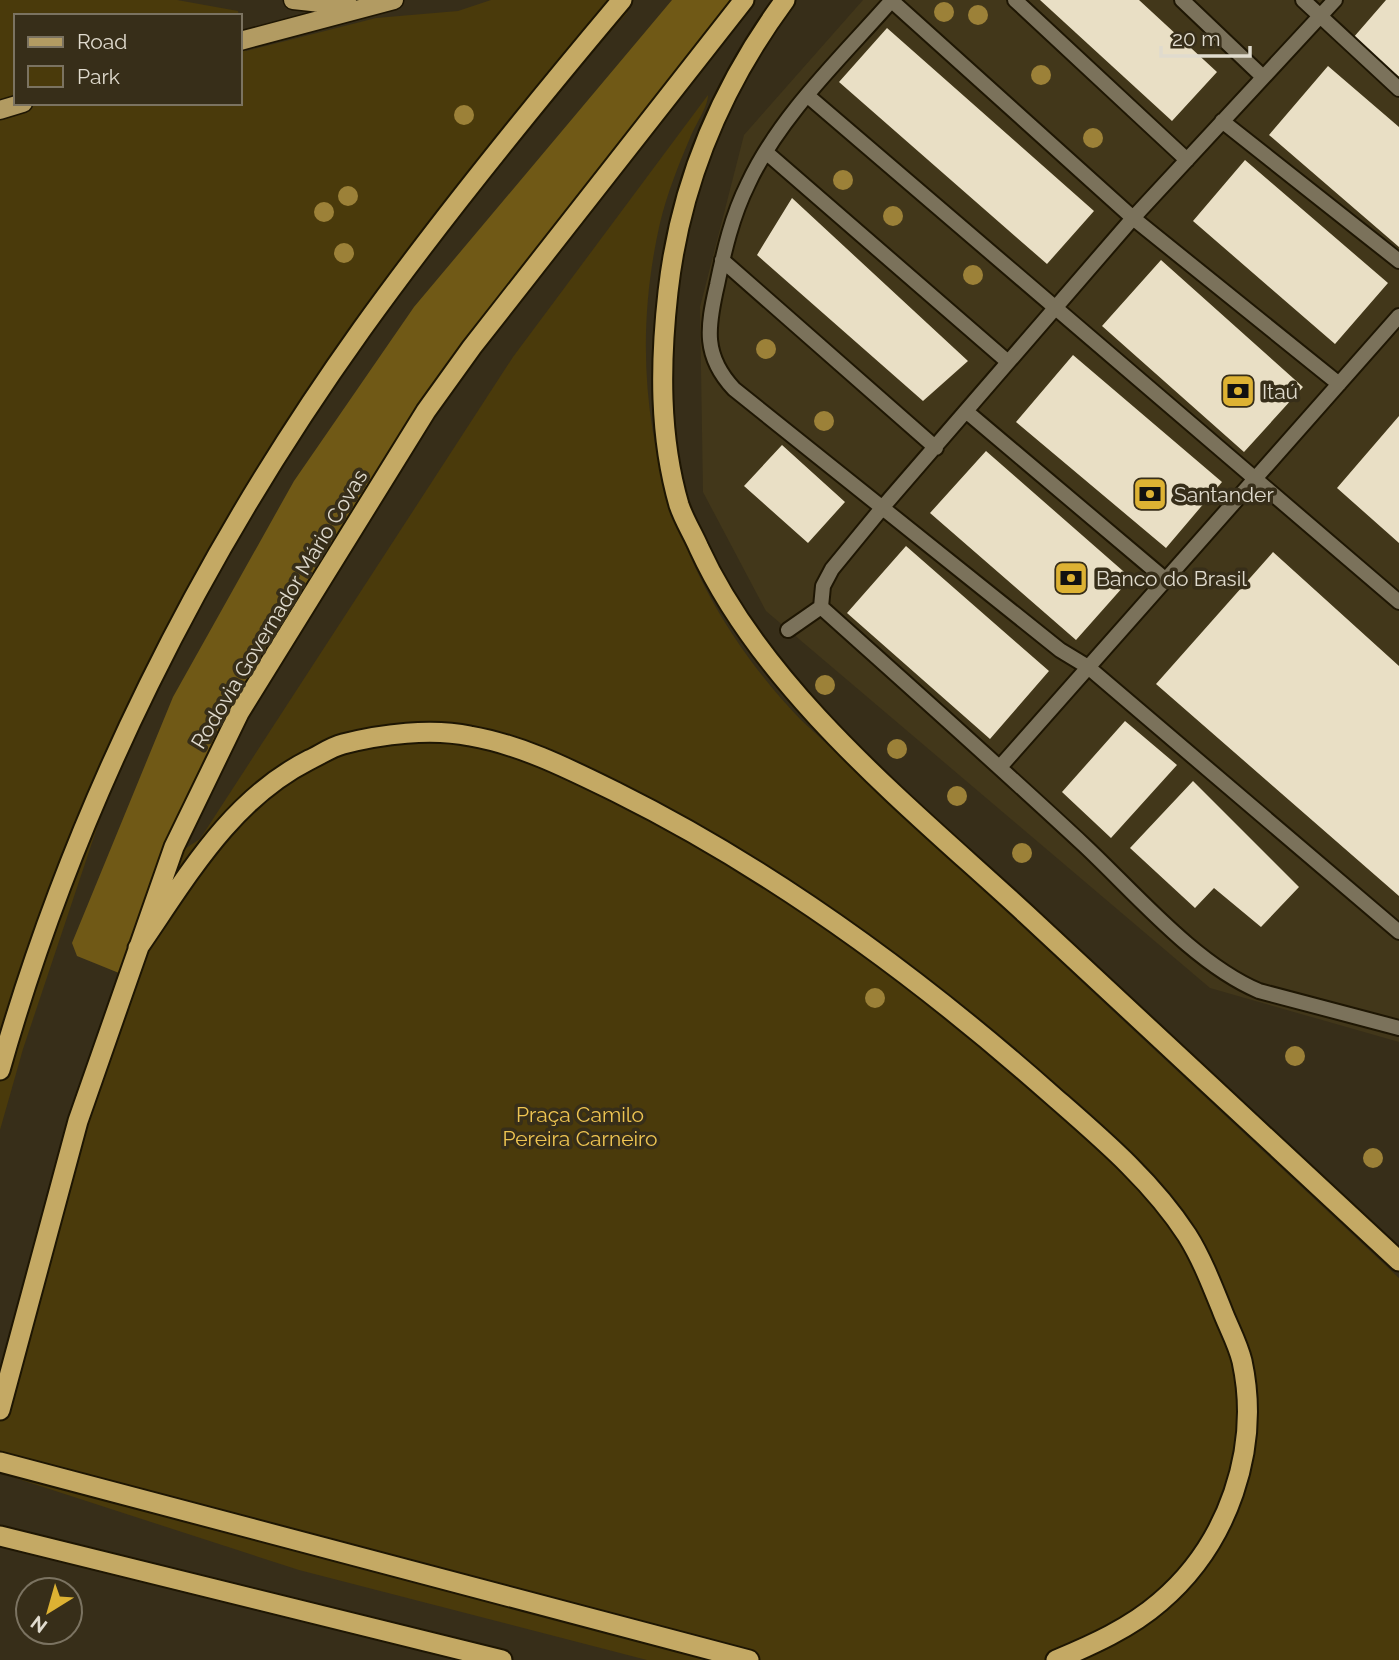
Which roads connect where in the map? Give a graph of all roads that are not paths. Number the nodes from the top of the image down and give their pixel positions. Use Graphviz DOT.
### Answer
graph roads {
  1 [pos="293,0"];
  2 [pos="394,0"];
  3 [pos="622,0"];
  4 [pos="744,0"];
  5 [pos="785,0"];
  6 [pos="892,0"];
  7 [pos="1014,0"];
  8 [pos="1182,0"];
  9 [pos="1303,0"];
  10 [pos="1335,0"];
  11 [pos="360,7"];
  12 [pos="1320,16"];
  13 [pos="242,40"];
  14 [pos="1263,78"];
  15 [pos="1399,89"];
  16 [pos="808,96"];
  17 [pos="1222,121"];
  18 [pos="767,153"];
  19 [pos="1187,160"];
  20 [pos="1133,218"];
  21 [pos="722,260"];
  22 [pos="1399,261"];
  23 [pos="1053,309"];
  24 [pos="1399,316"];
  25 [pos="1008,362"];
  26 [pos="1339,384"];
  27 [pos="967,412"];
  28 [pos="936,447"];
  29 [pos="1255,479"];
  30 [pos="881,508"];
  31 [pos="1166,580"];
  32 [pos="1399,602"];
  33 [pos="821,607"];
  34 [pos="789,630"];
  35 [pos="1088,667"];
  36 [pos="1000,767"];
  37 [pos="1399,932"];
  38 [pos="138,948"];
  39 [pos="1399,1028"];
  40 [pos="0,1070"];
  41 [pos="1399,1261"];
  42 [pos="0,1410"];
  43 [pos="0,1462"];
  44 [pos="0,1536"];
  45 [pos="502,1660"];
  46 [pos="749,1660"];
  47 [pos="1056,1660"];
  1 -- 11 [label="main road"];
  2 -- 11 [label="main road"];
  3 -- 40 [label="highway"];
  4 -- 38 [label="highway, Rodovia Governador Mário Covas"];
  5 -- 41 [label="highway"];
  6 -- 16 [label="lane"];
  6 -- 20 [label="lane"];
  7 -- 19 [label="lane"];
  8 -- 14 [label="lane"];
  9 -- 12 [label="lane"];
  10 -- 12 [label="lane"];
  11 -- 13 [label="main road"];
  12 -- 14 [label="lane"];
  12 -- 15 [label="lane"];
  14 -- 17 [label="lane"];
  16 -- 18 [label="lane"];
  16 -- 23 [label="lane"];
  17 -- 19 [label="lane"];
  17 -- 22 [label="lane"];
  18 -- 21 [label="lane"];
  18 -- 25 [label="lane"];
  19 -- 20 [label="lane"];
  20 -- 23 [label="lane"];
  20 -- 26 [label="lane"];
  21 -- 28 [label="lane"];
  21 -- 30 [label="lane"];
  23 -- 25 [label="lane"];
  23 -- 29 [label="lane"];
  24 -- 26 [label="lane"];
  25 -- 27 [label="lane"];
  26 -- 29 [label="lane"];
  27 -- 28 [label="lane"];
  27 -- 31 [label="lane"];
  28 -- 30 [label="lane"];
  29 -- 31 [label="lane"];
  29 -- 32 [label="lane"];
  30 -- 33 [label="lane"];
  30 -- 35 [label="lane"];
  31 -- 35 [label="lane"];
  33 -- 34 [label="lane"];
  33 -- 36 [label="lane"];
  35 -- 36 [label="lane"];
  35 -- 37 [label="lane"];
  36 -- 39 [label="lane"];
  38 -- 42 [label="highway, Rodovia Governador Mário Covas"];
  38 -- 47 [label="highway"];
  43 -- 46 [label="highway"];
  44 -- 45 [label="highway"];
}
